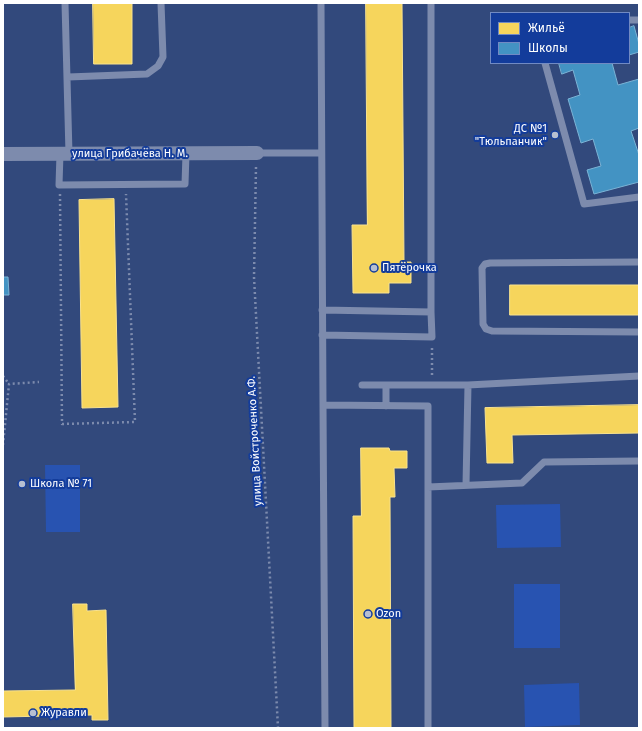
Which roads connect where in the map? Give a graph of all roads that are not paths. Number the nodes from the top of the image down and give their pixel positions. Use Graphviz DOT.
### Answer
graph roads {
  1 [pos="65,3"];
  2 [pos="161,3"];
  3 [pos="321,3"];
  4 [pos="431,3"];
  5 [pos="545,64"];
  6 [pos="68,77"];
  7 [pos="257,153"];
  8 [pos="321,153"];
  9 [pos="3,154"];
  10 [pos="64,154"];
  11 [pos="186,154"];
  12 [pos="639,197"];
  13 [pos="639,262"];
  14 [pos="322,310"];
  15 [pos="431,312"];
  16 [pos="639,332"];
  17 [pos="322,335"];
  18 [pos="639,376"];
  19 [pos="468,384"];
  20 [pos="362,385"];
  21 [pos="386,385"];
  22 [pos="323,405"];
  23 [pos="386,406"];
  24 [pos="639,461"];
  25 [pos="466,485"];
  26 [pos="428,487"];
  27 [pos="325,728"];
  28 [pos="428,728"];
  1 -- 6 [label="lane"];
  2 -- 6 [label="lane"];
  3 -- 8 [label="lane"];
  4 -- 15 [label="lane"];
  5 -- 12 [label="lane"];
  6 -- 10 [label="lane"];
  7 -- 8 [label="lane"];
  7 -- 11 [label="street, улица Грибачёва Н. М."];
  8 -- 14 [label="lane"];
  9 -- 10 [label="street, улица Грибачёва Н. М."];
  10 -- 11 [label="street, улица Грибачёва Н. М."];
  10 -- 11 [label="lane"];
  13 -- 16 [label="lane"];
  14 -- 15 [label="lane"];
  14 -- 17 [label="lane"];
  15 -- 17 [label="lane"];
  17 -- 22 [label="lane"];
  18 -- 19 [label="lane"];
  19 -- 21 [label="lane"];
  19 -- 25 [label="lane"];
  20 -- 21 [label="lane"];
  21 -- 23 [label="lane"];
  22 -- 23 [label="lane"];
  22 -- 27 [label="lane"];
  23 -- 26 [label="lane"];
  24 -- 25 [label="lane"];
  25 -- 26 [label="lane"];
  26 -- 28 [label="lane"];
}
